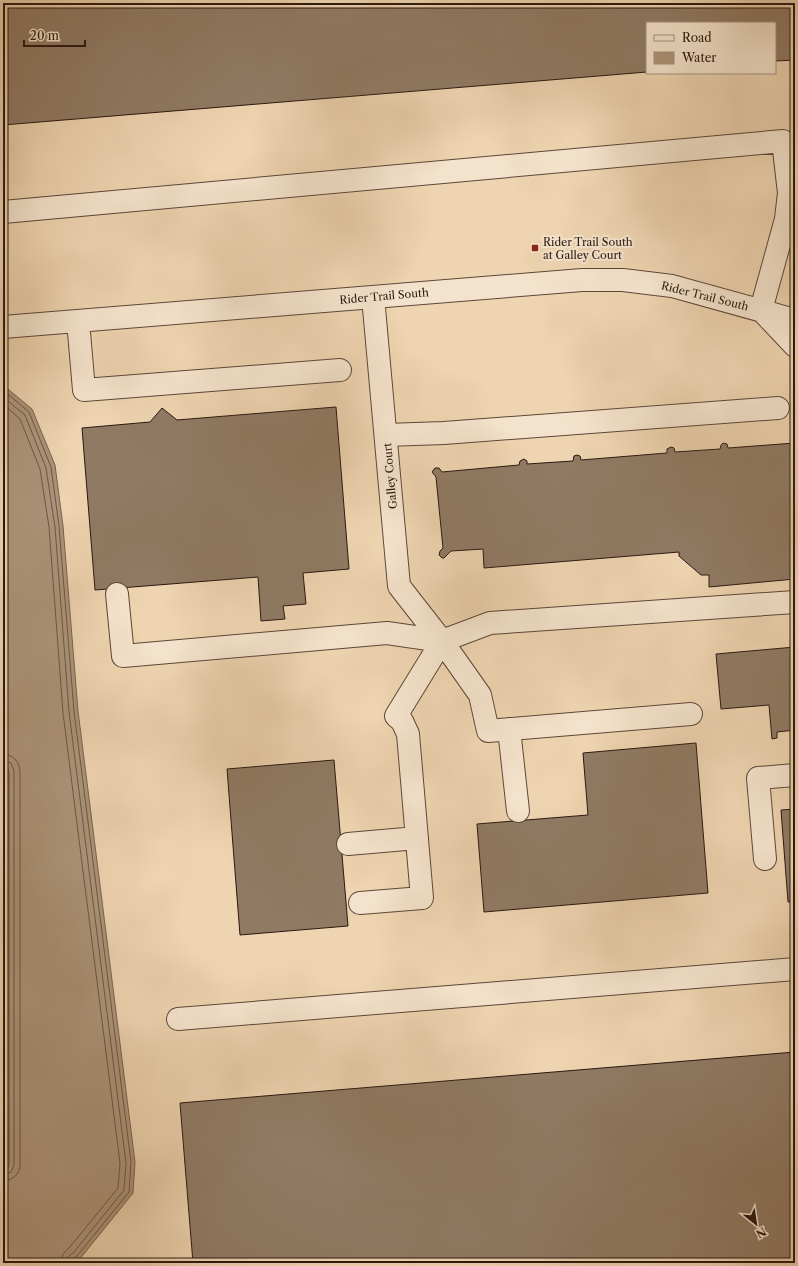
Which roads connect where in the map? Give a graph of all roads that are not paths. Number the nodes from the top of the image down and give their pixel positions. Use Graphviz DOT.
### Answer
graph roads {
  1 [pos="3,212"];
  2 [pos="374,297"];
  3 [pos="761,310"];
  4 [pos="795,320"];
  5 [pos="78,321"];
  6 [pos="3,327"];
  7 [pos="793,344"];
  8 [pos="340,370"];
  9 [pos="778,408"];
  10 [pos="386,435"];
  11 [pos="117,594"];
  12 [pos="795,602"];
  13 [pos="442,641"];
  14 [pos="691,714"];
  15 [pos="509,729"];
  16 [pos="795,774"];
  17 [pos="518,811"];
  18 [pos="417,838"];
  19 [pos="348,844"];
  20 [pos="765,859"];
  21 [pos="360,903"];
  22 [pos="795,970"];
  23 [pos="178,1019"];
  1 -- 3 [label="street"];
  2 -- 3 [label="street, Rider Trail South"];
  2 -- 5 [label="street, Rider Trail South"];
  2 -- 10 [label="street, Galley Court"];
  3 -- 4 [label="street, Rider Trail South"];
  3 -- 7 [label="street, Rider Trail South"];
  5 -- 6 [label="street, Rider Trail South"];
  5 -- 8 [label="street"];
  9 -- 10 [label="street"];
  10 -- 13 [label="street, Galley Court"];
  11 -- 13 [label="street"];
  12 -- 13 [label="street"];
  13 -- 15 [label="street, Galley Court"];
  13 -- 18 [label="street"];
  14 -- 15 [label="street"];
  15 -- 17 [label="street"];
  16 -- 20 [label="street"];
  18 -- 19 [label="street"];
  18 -- 21 [label="street"];
  22 -- 23 [label="street"];
}
